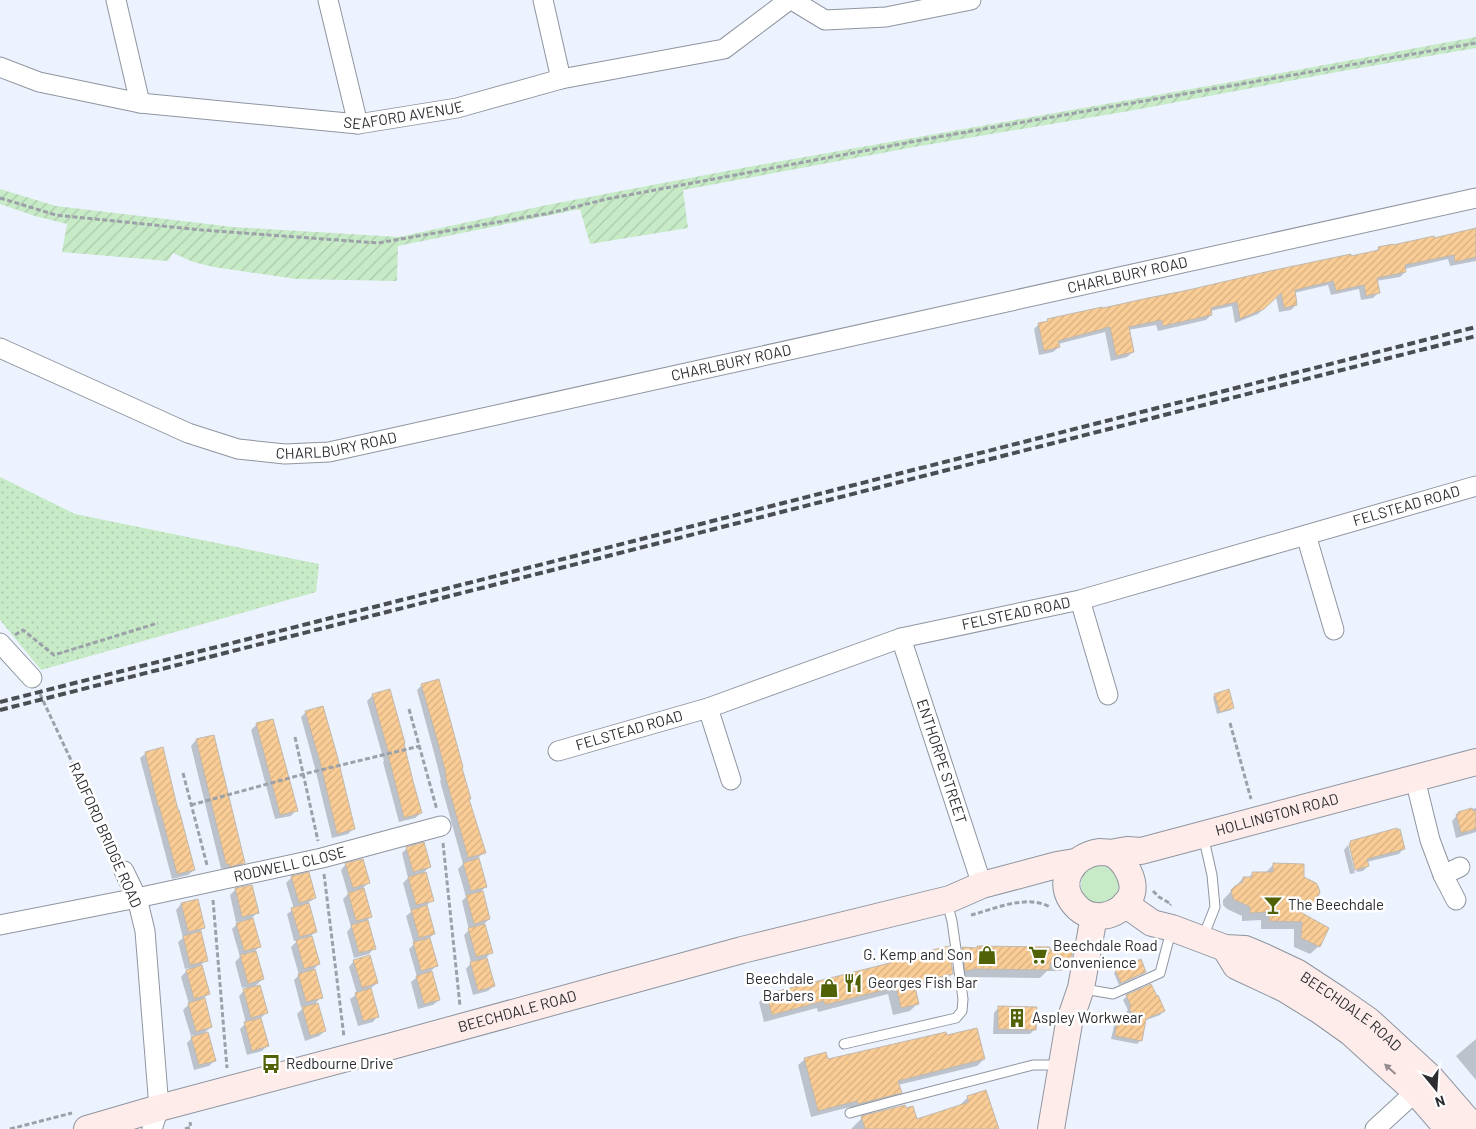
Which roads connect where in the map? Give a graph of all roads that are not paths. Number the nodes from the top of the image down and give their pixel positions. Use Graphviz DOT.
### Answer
graph roads {
  1 [pos="116,0"];
  2 [pos="328,0"];
  3 [pos="542,0"];
  4 [pos="790,0"];
  5 [pos="971,0"];
  6 [pos="0,67"];
  7 [pos="561,79"];
  8 [pos="140,103"];
  9 [pos="358,124"];
  10 [pos="1476,198"];
  11 [pos="0,348"];
  12 [pos="1476,486"];
  13 [pos="1306,535"];
  14 [pos="1080,600"];
  15 [pos="1334,630"];
  16 [pos="901,638"];
  17 [pos="0,644"];
  18 [pos="32,678"];
  19 [pos="1108,695"];
  20 [pos="708,708"];
  21 [pos="558,751"];
  22 [pos="1476,762"];
  23 [pos="1415,778"];
  24 [pos="732,780"];
  25 [pos="441,826"];
  26 [pos="1203,835"];
  27 [pos="1126,856"];
  28 [pos="1075,862"];
  29 [pos="1460,867"];
  30 [pos="124,871"];
  31 [pos="1443,875"];
  32 [pos="982,885"];
  33 [pos="1067,886"];
  34 [pos="137,898"];
  35 [pos="948,900"];
  36 [pos="1456,900"];
  37 [pos="1125,904"];
  38 [pos="1094,916"];
  39 [pos="1172,916"];
  40 [pos="0,925"];
  41 [pos="1214,944"];
  42 [pos="1081,988"];
  43 [pos="844,1044"];
  44 [pos="1062,1066"];
  45 [pos="1423,1085"];
  46 [pos="850,1114"];
  47 [pos="156,1118"];
  48 [pos="88,1129"];
  49 [pos="1051,1129"];
  50 [pos="1375,1129"];
  51 [pos="1448,1129"];
  52 [pos="1476,1129"];
  1 -- 8 [label="street"];
  2 -- 9 [label="street"];
  3 -- 7 [label="street"];
  4 -- 5 [label="street"];
  4 -- 7 [label="street, SEAFORD AVENUE"];
  6 -- 8 [label="street, SEAFORD AVENUE"];
  7 -- 9 [label="street, SEAFORD AVENUE"];
  8 -- 9 [label="street, SEAFORD AVENUE"];
  10 -- 11 [label="street, CHARLBURY ROAD"];
  12 -- 13 [label="street, FELSTEAD ROAD"];
  13 -- 14 [label="street, FELSTEAD ROAD"];
  13 -- 15 [label="street"];
  14 -- 16 [label="street, FELSTEAD ROAD"];
  14 -- 19 [label="street"];
  16 -- 20 [label="street, FELSTEAD ROAD"];
  16 -- 32 [label="street, ENTHORPE STREET"];
  17 -- 18 [label="street"];
  20 -- 21 [label="street, FELSTEAD ROAD"];
  20 -- 24 [label="street"];
  22 -- 23 [label="street, HOLLINGTON ROAD"];
  23 -- 26 [label="street, HOLLINGTON ROAD"];
  23 -- 31 [label="street"];
  25 -- 34 [label="street, RODWELL CLOSE"];
  26 -- 27 [label="street, HOLLINGTON ROAD"];
  26 -- 41 [label="lane"];
  27 -- 28 [label="street"];
  27 -- 37 [label="street"];
  28 -- 32 [label="street"];
  28 -- 33 [label="street"];
  29 -- 31 [label="street"];
  30 -- 34 [label="street, RADFORD BRIDGE ROAD"];
  31 -- 36 [label="street"];
  32 -- 35 [label="street, BEECHDALE ROAD"];
  33 -- 35 [label="street, BEECHDALE ROAD"];
  33 -- 38 [label="street"];
  34 -- 40 [label="street, RODWELL CLOSE"];
  34 -- 47 [label="street, RADFORD BRIDGE ROAD"];
  35 -- 43 [label="lane"];
  35 -- 47 [label="street, BEECHDALE ROAD"];
  37 -- 38 [label="street"];
  37 -- 39 [label="street, BEECHDALE ROAD"];
  38 -- 42 [label="street"];
  39 -- 41 [label="street, BEECHDALE ROAD"];
  39 -- 42 [label="lane"];
  41 -- 45 [label="street, BEECHDALE ROAD"];
  42 -- 44 [label="street"];
  44 -- 46 [label="lane"];
  44 -- 49 [label="street"];
  45 -- 50 [label="street"];
  45 -- 51 [label="street, BEECHDALE ROAD"];
  45 -- 52 [label="street, BEECHDALE ROAD"];
  47 -- 48 [label="street, BEECHDALE ROAD"];
}
